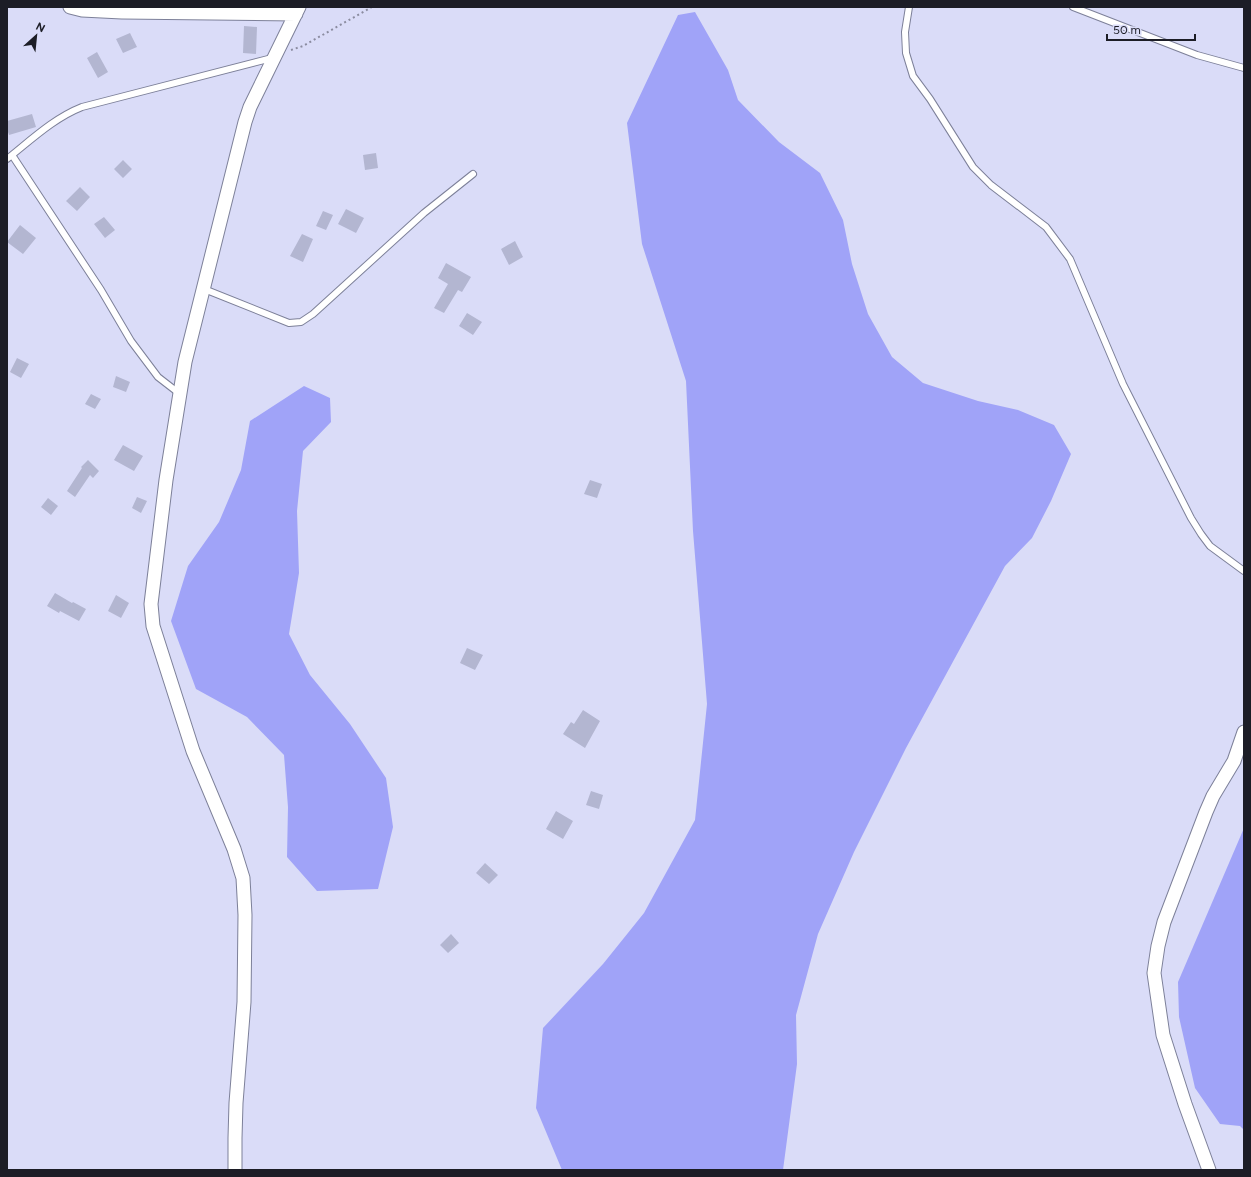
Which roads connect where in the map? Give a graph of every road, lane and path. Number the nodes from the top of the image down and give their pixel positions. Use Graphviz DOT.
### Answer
graph roads {
  1 [pos="70,7"];
  2 [pos="372,7"];
  3 [pos="909,7"];
  4 [pos="1073,7"];
  5 [pos="297,10"];
  6 [pos="274,58"];
  7 [pos="1244,68"];
  8 [pos="10,157"];
  9 [pos="473,174"];
  10 [pos="204,288"];
  11 [pos="180,394"];
  12 [pos="1244,571"];
  13 [pos="1244,732"];
  14 [pos="235,1170"];
  15 [pos="1209,1170"];
  1 -- 5 [label="street"];
  2 -- 6 [label="path"];
  3 -- 12 [label="lane"];
  4 -- 7 [label="lane"];
  5 -- 6 [label="street"];
  6 -- 8 [label="lane"];
  6 -- 10 [label="street"];
  8 -- 11 [label="lane"];
  9 -- 10 [label="lane"];
  10 -- 11 [label="street"];
  11 -- 14 [label="street"];
  13 -- 15 [label="street"];
}
